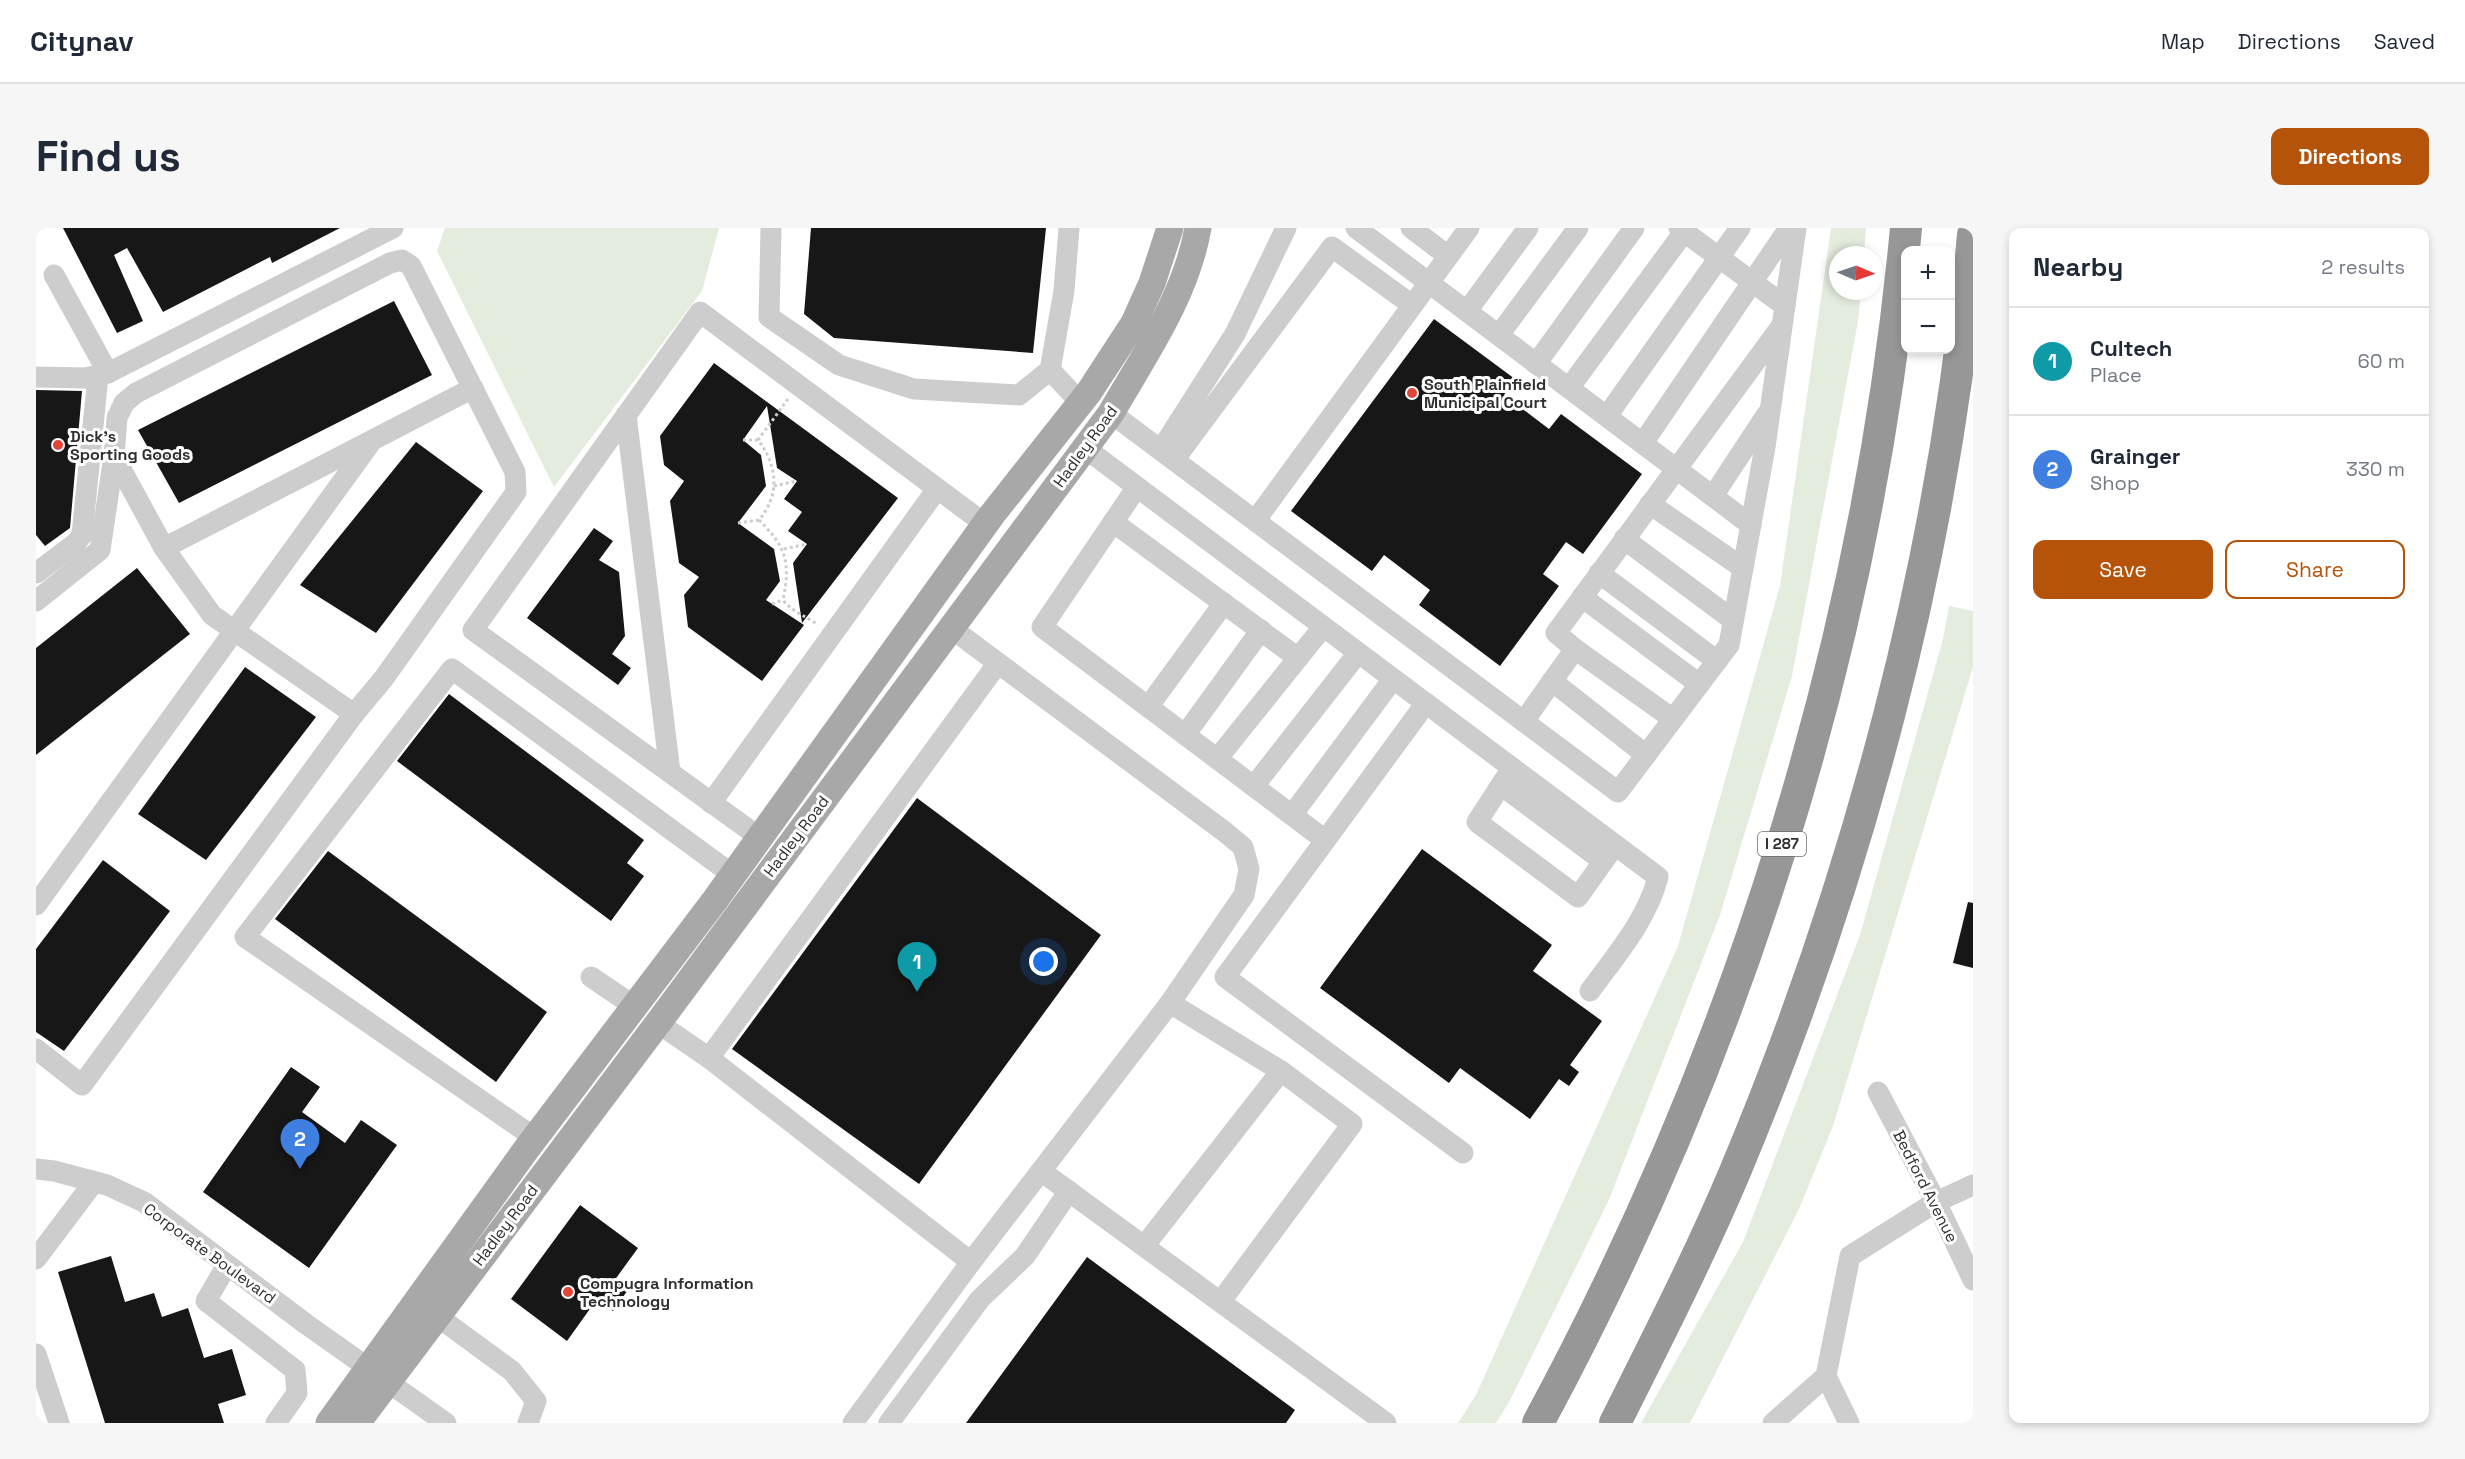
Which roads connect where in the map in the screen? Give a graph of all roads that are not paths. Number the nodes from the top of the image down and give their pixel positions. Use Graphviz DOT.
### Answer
graph roads {
  1 [pos="393,228"];
  2 [pos="771,228"];
  3 [pos="1069,228"];
  4 [pos="1170,228"];
  5 [pos="1198,228"];
  6 [pos="1286,228"];
  7 [pos="1356,228"];
  8 [pos="1411,228"];
  9 [pos="1469,228"];
  10 [pos="1528,228"];
  11 [pos="1578,228"];
  12 [pos="1634,228"];
  13 [pos="1740,228"];
  14 [pos="1789,228"];
  15 [pos="1796,228"];
  16 [pos="1906,228"];
  17 [pos="1684,229"];
  18 [pos="1973,234"];
  19 [pos="1448,256"];
  20 [pos="1719,257"];
  21 [pos="54,275"];
  22 [pos="1429,282"];
  23 [pos="1752,282"];
  24 [pos="1412,305"];
  25 [pos="1467,311"];
  26 [pos="1784,316"];
  27 [pos="1498,335"];
  28 [pos="1536,364"];
  29 [pos="1050,370"];
  30 [pos="103,374"];
  31 [pos="36,377"];
  32 [pos="474,388"];
  33 [pos="1569,388"];
  34 [pos="1085,397"];
  35 [pos="1770,410"];
  36 [pos="1111,413"];
  37 [pos="626,415"];
  38 [pos="1607,416"];
  39 [pos="372,442"];
  40 [pos="1643,443"];
  41 [pos="1084,448"];
  42 [pos="1168,455"];
  43 [pos="114,456"];
  44 [pos="1675,468"];
  45 [pos="1137,487"];
  46 [pos="937,489"];
  47 [pos="1713,496"];
  48 [pos="1650,504"];
  49 [pos="1255,521"];
  50 [pos="1113,522"];
  51 [pos="985,524"];
  52 [pos="1751,525"];
  53 [pos="1624,539"];
  54 [pos="164,548"];
  55 [pos="1743,568"];
  56 [pos="36,573"];
  57 [pos="1599,573"];
  58 [pos="1582,597"];
  59 [pos="36,601"];
  60 [pos="1224,603"];
  61 [pos="1733,620"];
  62 [pos="1323,627"];
  63 [pos="951,628"];
  64 [pos="235,630"];
  65 [pos="1261,630"];
  66 [pos="1575,649"];
  67 [pos="1358,653"];
  68 [pos="1298,658"];
  69 [pos="1716,661"];
  70 [pos="998,663"];
  71 [pos="1393,679"];
  72 [pos="1552,681"];
  73 [pos="1699,684"];
  74 [pos="1426,704"];
  75 [pos="1149,707"];
  76 [pos="354,714"];
  77 [pos="1673,719"];
  78 [pos="1524,722"];
  79 [pos="1185,735"];
  80 [pos="1646,755"];
  81 [pos="1217,759"];
  82 [pos="670,772"];
  83 [pos="1506,776"];
  84 [pos="1254,786"];
  85 [pos="711,802"];
  86 [pos="1292,815"];
  87 [pos="759,837"];
  88 [pos="1325,840"];
  89 [pos="1609,853"];
  90 [pos="733,874"];
  91 [pos="36,905"];
  92 [pos="591,977"];
  93 [pos="1590,991"];
  94 [pos="1170,1003"];
  95 [pos="634,1006"];
  96 [pos="658,1023"];
  97 [pos="36,1049"];
  98 [pos="709,1058"];
  99 [pos="1281,1071"];
  100 [pos="1878,1092"];
  101 [pos="534,1138"];
  102 [pos="1463,1153"];
  103 [pos="36,1169"];
  104 [pos="1041,1170"];
  105 [pos="94,1182"];
  106 [pos="1973,1185"];
  107 [pos="1069,1191"];
  108 [pos="1936,1202"];
  109 [pos="1145,1245"];
  110 [pos="36,1259"];
  111 [pos="971,1262"];
  112 [pos="227,1265"];
  113 [pos="1973,1280"];
  114 [pos="1221,1301"];
  115 [pos="437,1316"];
  116 [pos="36,1354"];
  117 [pos="379,1374"];
  118 [pos="1826,1376"];
  119 [pos="1364,1416"];
  120 [pos="59,1423"];
  121 [pos="276,1423"];
  122 [pos="328,1423"];
  123 [pos="357,1423"];
  124 [pos="446,1423"];
  125 [pos="528,1423"];
  126 [pos="853,1423"];
  127 [pos="889,1423"];
  128 [pos="1386,1423"];
  129 [pos="1538,1423"];
  130 [pos="1615,1423"];
  131 [pos="1773,1423"];
  132 [pos="1849,1423"];
  1 -- 30 [label="street"];
  2 -- 29 [label="street"];
  3 -- 29 [label="street"];
  4 -- 34 [label="main road, Hadley Road"];
  5 -- 36 [label="main road, Hadley Road"];
  6 -- 42 [label="street"];
  7 -- 22 [label="street"];
  8 -- 19 [label="street"];
  9 -- 19 [label="street"];
  10 -- 25 [label="street"];
  11 -- 27 [label="street"];
  12 -- 28 [label="street"];
  13 -- 20 [label="street"];
  14 -- 23 [label="street"];
  15 -- 26 [label="street"];
  16 -- 129 [label="highway, I 287"];
  17 -- 20 [label="street"];
  17 -- 33 [label="street"];
  18 -- 130 [label="highway"];
  19 -- 22 [label="street"];
  20 -- 23 [label="street"];
  20 -- 38 [label="street"];
  21 -- 30 [label="street"];
  22 -- 24 [label="street"];
  22 -- 25 [label="street"];
  23 -- 26 [label="street"];
  23 -- 40 [label="street"];
  24 -- 42 [label="street"];
  24 -- 49 [label="street"];
  25 -- 27 [label="street"];
  26 -- 35 [label="street"];
  26 -- 44 [label="street"];
  27 -- 28 [label="street"];
  28 -- 33 [label="street"];
  29 -- 34 [label="street"];
  30 -- 31 [label="street"];
  30 -- 56 [label="street"];
  32 -- 39 [label="street"];
  32 -- 43 [label="street"];
  32 -- 76 [label="street"];
  33 -- 38 [label="street"];
  34 -- 36 [label="main road"];
  34 -- 51 [label="main road, Hadley Road"];
  35 -- 47 [label="street"];
  35 -- 52 [label="street"];
  36 -- 41 [label="main road, Hadley Road"];
  36 -- 42 [label="street"];
  37 -- 46 [label="street"];
  37 -- 82 [label="street"];
  37 -- 82 [label="street"];
  38 -- 40 [label="street"];
  39 -- 54 [label="street"];
  39 -- 64 [label="street"];
  40 -- 44 [label="street"];
  41 -- 45 [label="street"];
  41 -- 63 [label="main road, Hadley Road"];
  42 -- 49 [label="street"];
  43 -- 54 [label="street"];
  43 -- 59 [label="street"];
  44 -- 47 [label="street"];
  44 -- 48 [label="street"];
  45 -- 50 [label="street"];
  45 -- 62 [label="street"];
  46 -- 51 [label="street"];
  46 -- 85 [label="street"];
  47 -- 52 [label="street"];
  48 -- 53 [label="street"];
  48 -- 55 [label="street"];
  49 -- 78 [label="street"];
  50 -- 60 [label="street"];
  50 -- 75 [label="street"];
  51 -- 87 [label="main road, Hadley Road"];
  52 -- 55 [label="street"];
  53 -- 57 [label="street"];
  53 -- 61 [label="street"];
  54 -- 64 [label="street"];
  55 -- 61 [label="street"];
  57 -- 58 [label="street"];
  57 -- 69 [label="street"];
  58 -- 66 [label="street"];
  58 -- 73 [label="street"];
  60 -- 65 [label="street"];
  60 -- 75 [label="street"];
  61 -- 69 [label="street"];
  62 -- 67 [label="street"];
  62 -- 68 [label="street"];
  63 -- 70 [label="street"];
  63 -- 96 [label="main road, Hadley Road"];
  64 -- 76 [label="street"];
  64 -- 91 [label="street"];
  65 -- 68 [label="street"];
  65 -- 79 [label="street"];
  66 -- 72 [label="street"];
  66 -- 77 [label="street"];
  67 -- 71 [label="street"];
  67 -- 84 [label="street"];
  68 -- 81 [label="street"];
  69 -- 73 [label="street"];
  70 -- 94 [label="street"];
  70 -- 98 [label="street"];
  71 -- 74 [label="street"];
  71 -- 86 [label="street"];
  72 -- 78 [label="street"];
  72 -- 80 [label="street"];
  73 -- 77 [label="street"];
  74 -- 83 [label="street"];
  74 -- 88 [label="street"];
  75 -- 79 [label="street"];
  76 -- 97 [label="street"];
  77 -- 80 [label="street"];
  78 -- 80 [label="street"];
  79 -- 81 [label="street"];
  81 -- 84 [label="street"];
  82 -- 85 [label="street"];
  83 -- 89 [label="street"];
  83 -- 89 [label="street"];
  84 -- 86 [label="street"];
  85 -- 87 [label="street"];
  86 -- 88 [label="street"];
  87 -- 90 [label="main road, Hadley Road"];
  88 -- 102 [label="street"];
  89 -- 93 [label="street"];
  90 -- 95 [label="main road, Hadley Road"];
  90 -- 101 [label="street"];
  92 -- 95 [label="street"];
  94 -- 99 [label="street"];
  94 -- 104 [label="street"];
  95 -- 101 [label="main road, Hadley Road"];
  96 -- 98 [label="street"];
  96 -- 115 [label="main road, Hadley Road"];
  98 -- 111 [label="street"];
  99 -- 109 [label="street"];
  99 -- 114 [label="street"];
  100 -- 108 [label="street, Bedford Avenue"];
  101 -- 117 [label="main road, Hadley Road"];
  103 -- 105 [label="street, Corporate Boulevard"];
  104 -- 107 [label="street"];
  104 -- 111 [label="street"];
  105 -- 110 [label="street"];
  105 -- 112 [label="street, Corporate Boulevard"];
  106 -- 108 [label="street"];
  107 -- 109 [label="street"];
  107 -- 127 [label="street"];
  108 -- 113 [label="street, Bedford Avenue"];
  108 -- 118 [label="street"];
  109 -- 114 [label="street"];
  111 -- 126 [label="street"];
  112 -- 117 [label="street, Corporate Boulevard"];
  112 -- 121 [label="street"];
  114 -- 119 [label="street"];
  115 -- 117 [label="main road, Hadley Road"];
  115 -- 125 [label="street"];
  116 -- 120 [label="street"];
  117 -- 122 [label="main road, Hadley Road"];
  117 -- 123 [label="main road, Hadley Road"];
  117 -- 124 [label="street, Corporate Boulevard"];
  118 -- 131 [label="street"];
  118 -- 132 [label="street"];
  119 -- 128 [label="street"];
}
